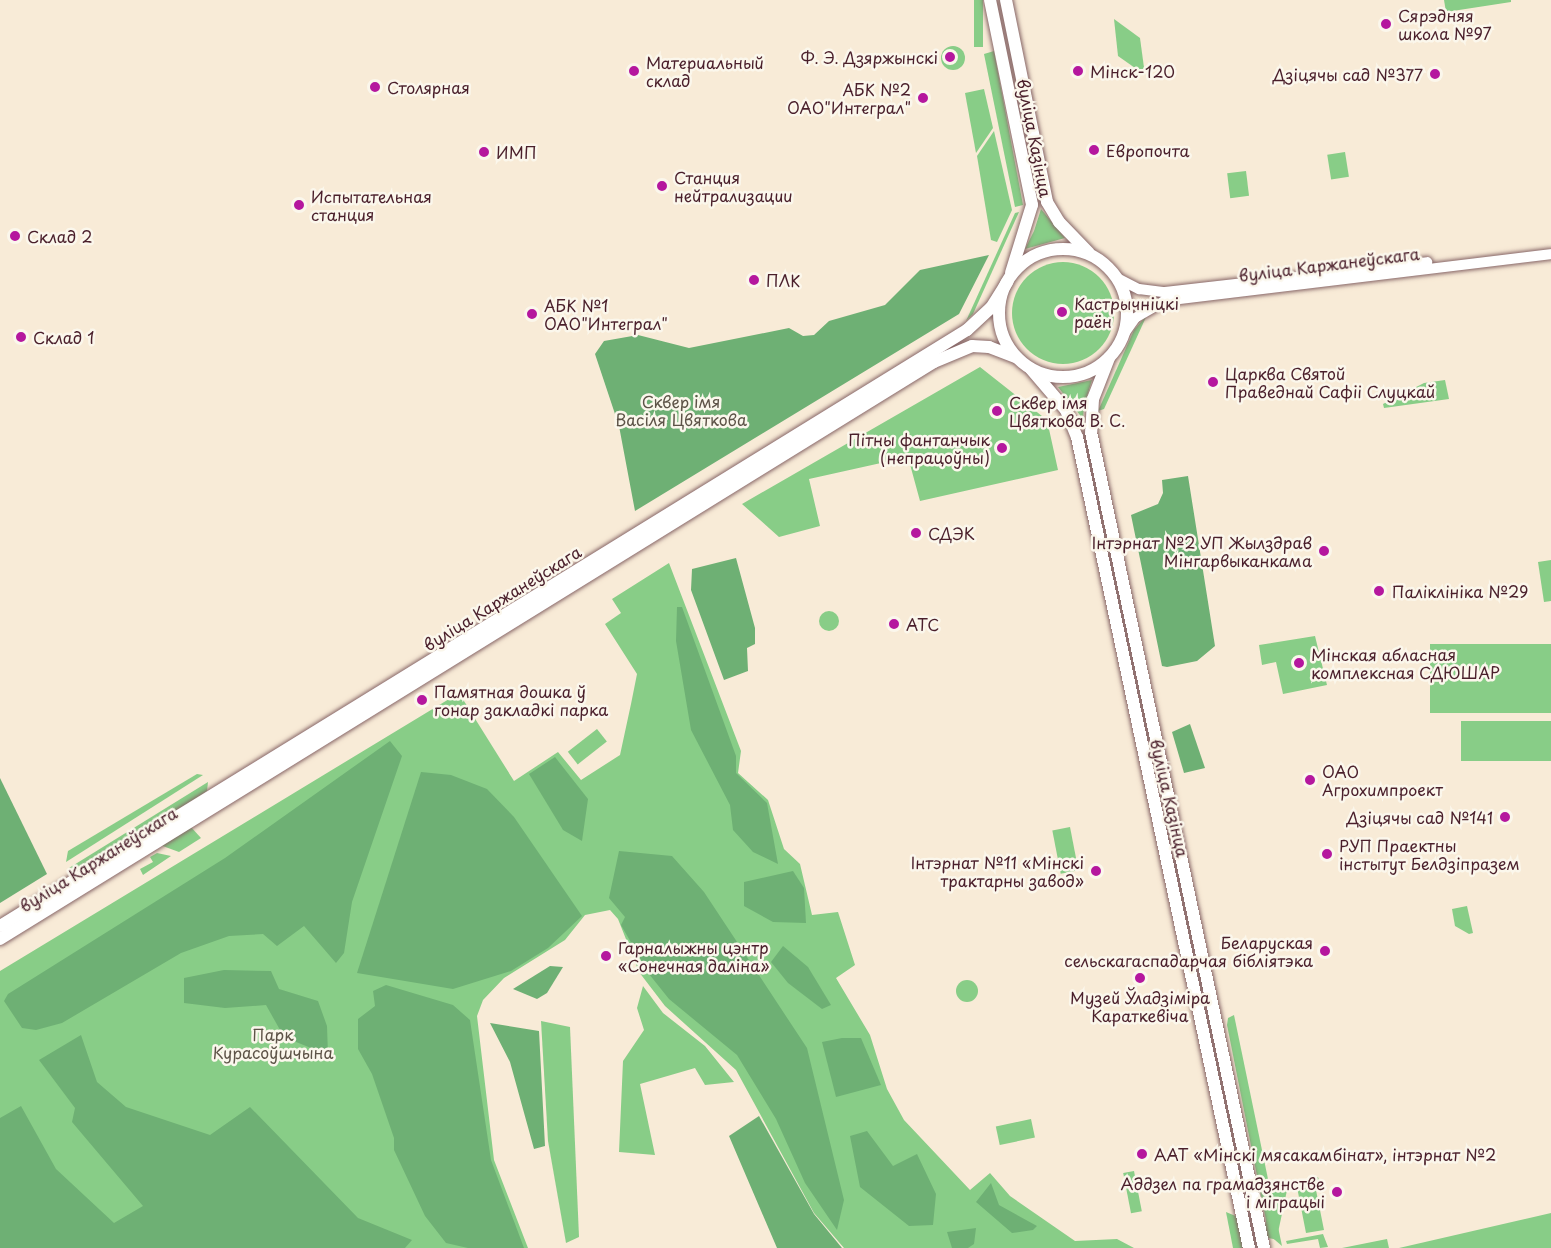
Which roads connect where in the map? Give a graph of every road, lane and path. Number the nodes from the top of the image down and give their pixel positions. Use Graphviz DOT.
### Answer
graph roads {
  1 [pos="990,0"];
  2 [pos="1006,0"];
  3 [pos="1551,246"];
  4 [pos="1551,254"];
  5 [pos="1092,256"];
  6 [pos="1117,278"];
  7 [pos="1008,281"];
  8 [pos="1124,334"];
  9 [pos="1017,358"];
  10 [pos="1109,358"];
  11 [pos="1031,369"];
  12 [pos="662,525"];
  13 [pos="69,890"];
  14 [pos="0,926"];
  15 [pos="0,939"];
  16 [pos="1215,1015"];
  17 [pos="1200,1018"];
  18 [pos="1255,1203"];
  19 [pos="1240,1206"];
  20 [pos="1249,1248"];
  21 [pos="1264,1248"];
  1 -- 7 [label="main road, вуліца Казінца"];
  2 -- 5 [label="main road, вуліца Казінца"];
  3 -- 6 [label="street, вуліца Каржанеўскага"];
  4 -- 8 [label="street, вуліца Каржанеўскага"];
  5 -- 6 [label="main road"];
  5 -- 7 [label="main road"];
  6 -- 8 [label="main road"];
  7 -- 9 [label="main road"];
  7 -- 12 [label="main road, вуліца Каржанеўскага"];
  8 -- 10 [label="main road"];
  9 -- 11 [label="main road"];
  9 -- 12 [label="main road, вуліца Каржанеўскага"];
  10 -- 11 [label="main road"];
  10 -- 16 [label="main road, вуліца Казінца"];
  11 -- 17 [label="main road, вуліца Казінца"];
  12 -- 13 [label="main road, вуліца Каржанеўскага"];
  13 -- 14 [label="main road, вуліца Каржанеўскага"];
  13 -- 15 [label="main road, вуліца Каржанеўскага"];
  16 -- 17 [label="main road"];
  16 -- 18 [label="main road, вуліца Казінца"];
  17 -- 19 [label="main road, вуліца Казінца"];
  18 -- 19 [label="main road"];
  18 -- 21 [label="main road, вуліца Казінца"];
  19 -- 20 [label="main road, вуліца Казінца"];
}
